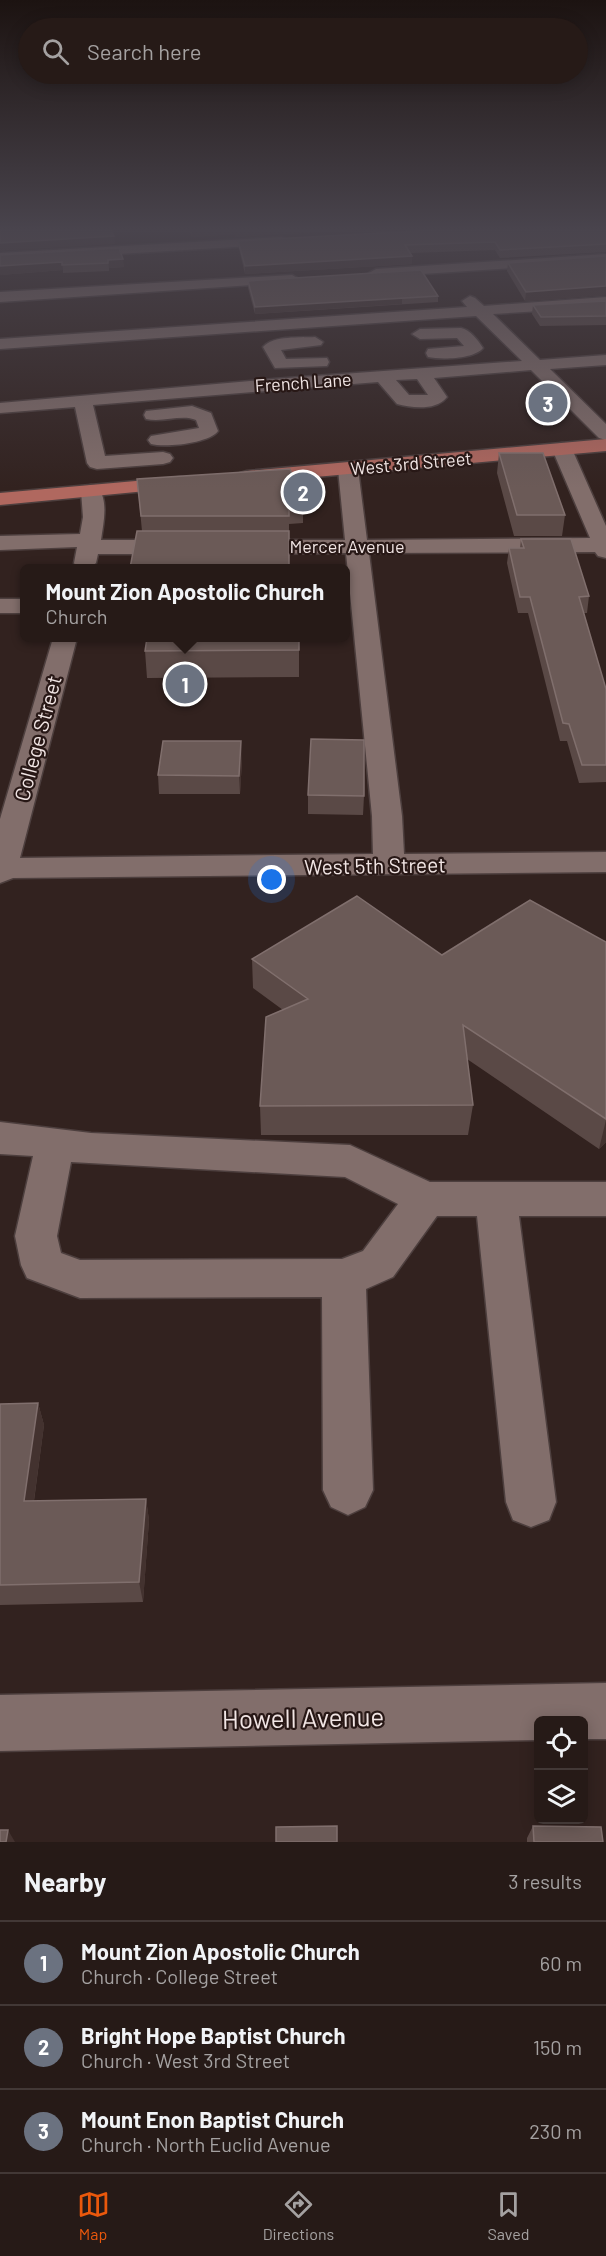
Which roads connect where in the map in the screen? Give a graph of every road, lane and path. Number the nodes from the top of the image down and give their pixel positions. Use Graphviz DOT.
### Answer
graph roads {
  1 [pos="232,316"];
  2 [pos="410,316"];
  3 [pos="485,316"];
  4 [pos="240,328"];
  5 [pos="405,335"];
  6 [pos="335,340"];
  7 [pos="0,344"];
  8 [pos="252,346"];
  9 [pos="415,355"];
  10 [pos="392,357"];
  11 [pos="606,360"];
  12 [pos="335,361"];
  13 [pos="263,365"];
  14 [pos="537,365"];
  15 [pos="415,374"];
  16 [pos="383,376"];
  17 [pos="274,384"];
  18 [pos="145,395"];
  19 [pos="83,400"];
  20 [pos="0,408"];
  21 [pos="151,415"];
  22 [pos="597,415"];
  23 [pos="606,434"];
  24 [pos="606,445"];
  25 [pos="160,449"];
  26 [pos="562,449"];
  27 [pos="348,469"];
  28 [pos="230,479"];
  29 [pos="206,481"];
  30 [pos="170,484"];
  31 [pos="91,490"];
  32 [pos="0,499"];
  33 [pos="0,543"];
  34 [pos="356,546"];
  35 [pos="194,547"];
  36 [pos="228,547"];
  37 [pos="605,547"];
  38 [pos="87,552"];
  39 [pos="0,606"];
  40 [pos="20,606"];
  41 [pos="63,642"];
  42 [pos="606,862"];
  43 [pos="389,865"];
  44 [pos="1,870"];
  45 [pos="0,1138"];
  46 [pos="55,1144"];
  47 [pos="496,1198"];
  48 [pos="606,1198"];
  49 [pos="426,1199"];
  50 [pos="344,1278"];
  51 [pos="348,1490"];
  52 [pos="531,1503"];
  53 [pos="606,1711"];
  54 [pos="0,1723"];
  1 -- 4 [label="street"];
  2 -- 4 [label="street"];
  3 -- 14 [label="street"];
  4 -- 7 [label="street"];
  4 -- 8 [label="street"];
  5 -- 9 [label="street"];
  6 -- 12 [label="street"];
  10 -- 15 [label="street"];
  11 -- 14 [label="street, French Lane"];
  13 -- 17 [label="street"];
  14 -- 15 [label="street, French Lane"];
  14 -- 22 [label="street"];
  15 -- 16 [label="street, French Lane"];
  15 -- 16 [label="street"];
  16 -- 17 [label="street, French Lane"];
  17 -- 18 [label="street, French Lane"];
  18 -- 19 [label="street, French Lane"];
  18 -- 21 [label="street"];
  19 -- 20 [label="street, French Lane"];
  19 -- 25 [label="street"];
  21 -- 25 [label="street"];
  21 -- 25 [label="street"];
  22 -- 23 [label="street"];
  24 -- 26 [label="main road, West 3rd Street"];
  25 -- 30 [label="street"];
  26 -- 27 [label="main road, West 3rd Street"];
  26 -- 37 [label="street"];
  27 -- 28 [label="main road, West 3rd Street"];
  27 -- 34 [label="street"];
  29 -- 30 [label="main road"];
  30 -- 31 [label="main road"];
  31 -- 32 [label="main road"];
  31 -- 38 [label="street"];
  33 -- 38 [label="street"];
  34 -- 36 [label="street, Mercer Avenue"];
  34 -- 37 [label="street, Mercer Avenue"];
  34 -- 43 [label="street"];
  35 -- 38 [label="street"];
  39 -- 40 [label="street"];
  41 -- 44 [label="street, College Street"];
  42 -- 43 [label="street, West 5th Street"];
  43 -- 44 [label="street, West 5th Street"];
  45 -- 46 [label="street"];
  46 -- 49 [label="street"];
  46 -- 50 [label="street"];
  47 -- 48 [label="street"];
  47 -- 49 [label="street"];
  47 -- 52 [label="street"];
  49 -- 50 [label="street"];
  50 -- 51 [label="street"];
  53 -- 54 [label="street, Howell Avenue"];
}
